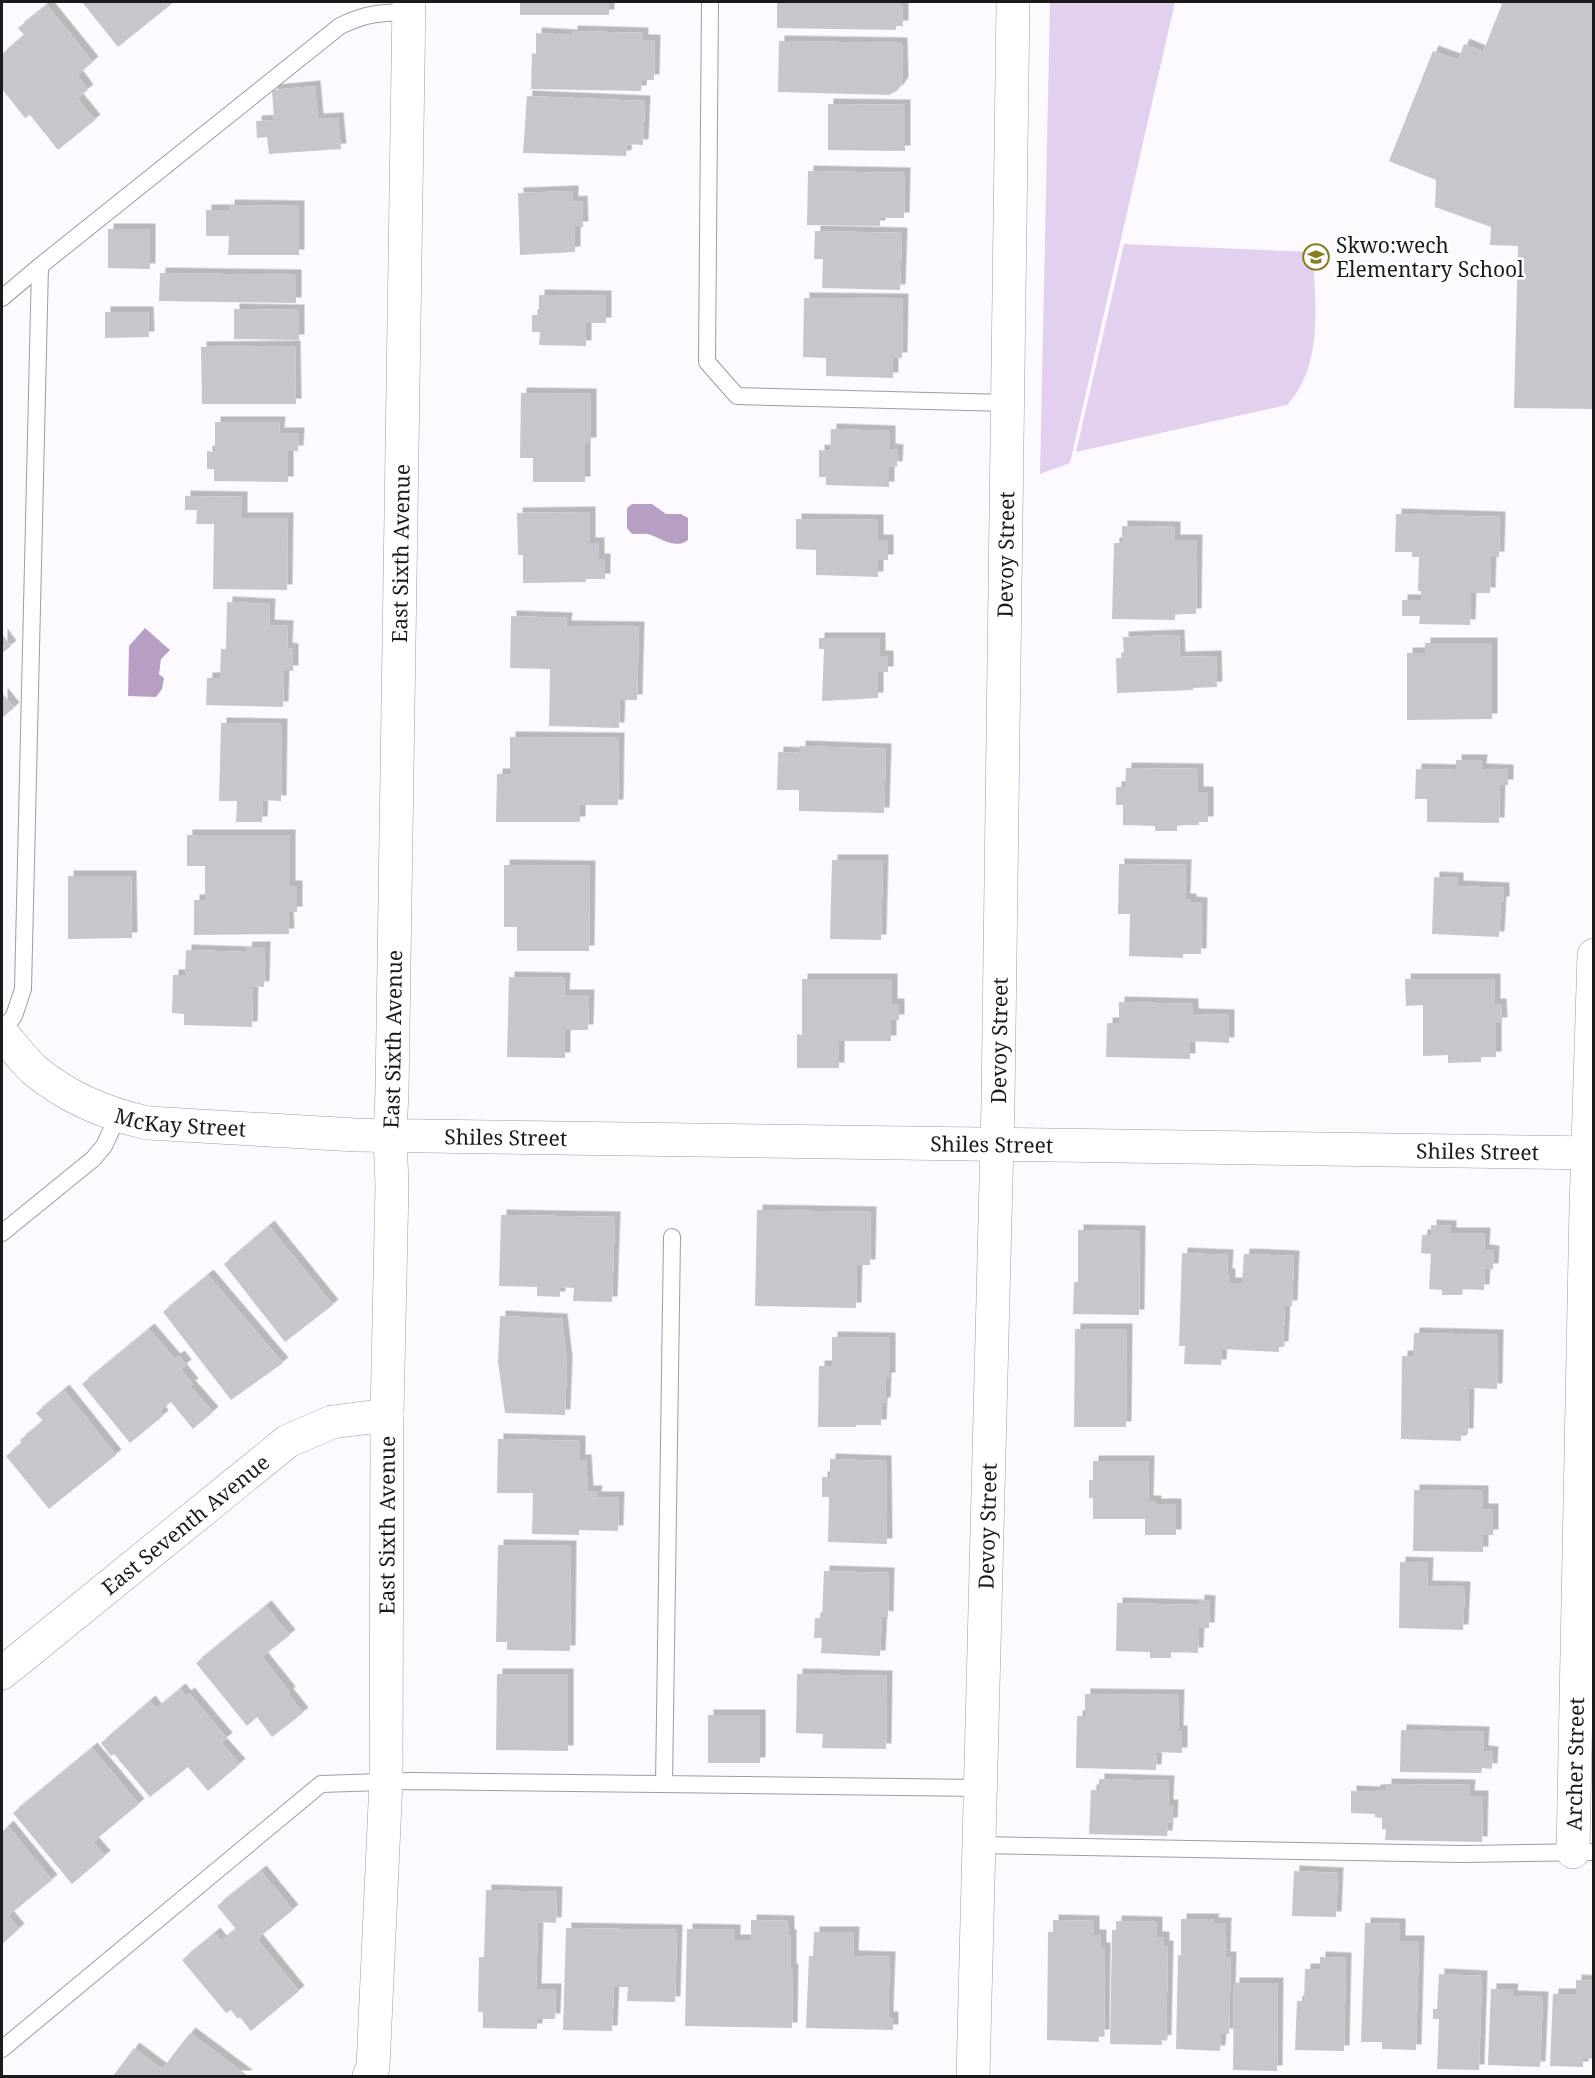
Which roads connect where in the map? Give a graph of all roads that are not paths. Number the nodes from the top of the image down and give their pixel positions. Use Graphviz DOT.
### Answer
graph roads {
  1 [pos="710,2"];
  2 [pos="1013,2"];
  3 [pos="409,7"];
  4 [pos="40,266"];
  5 [pos="2,298"];
  6 [pos="1007,403"];
  7 [pos="1593,955"];
  8 [pos="2,1032"];
  9 [pos="118,1116"];
  10 [pos="390,1136"];
  11 [pos="997,1144"];
  12 [pos="1590,1153"];
  13 [pos="2,1233"];
  14 [pos="672,1237"];
  15 [pos="387,1415"];
  16 [pos="1587,1452"];
  17 [pos="2,1673"];
  18 [pos="386,1781"];
  19 [pos="664,1784"];
  20 [pos="981,1788"];
  21 [pos="980,1845"];
  22 [pos="1583,1852"];
  23 [pos="2,2049"];
  24 [pos="369,2076"];
  25 [pos="973,2076"];
  1 -- 6 [label="lane"];
  2 -- 6 [label="street, Devoy Street"];
  3 -- 4 [label="lane"];
  3 -- 10 [label="street, East Sixth Avenue"];
  4 -- 5 [label="lane"];
  4 -- 8 [label="lane"];
  6 -- 11 [label="street, Devoy Street"];
  7 -- 12 [label="street, Archer Street"];
  8 -- 9 [label="street, McKay Street"];
  9 -- 10 [label="street, McKay Street"];
  9 -- 13 [label="lane"];
  10 -- 11 [label="street, Shiles Street"];
  10 -- 15 [label="street, East Sixth Avenue"];
  11 -- 12 [label="street, Shiles Street"];
  11 -- 20 [label="street, Devoy Street"];
  12 -- 16 [label="street, Archer Street"];
  14 -- 19 [label="lane"];
  15 -- 17 [label="street, East Seventh Avenue"];
  15 -- 18 [label="street, East Sixth Avenue"];
  16 -- 22 [label="street, Archer Street"];
  18 -- 19 [label="lane"];
  18 -- 23 [label="lane"];
  18 -- 24 [label="street, East Sixth Avenue"];
  19 -- 20 [label="lane"];
  20 -- 21 [label="street, Devoy Street"];
  21 -- 22 [label="lane"];
  21 -- 25 [label="street, Devoy Street"];
}
